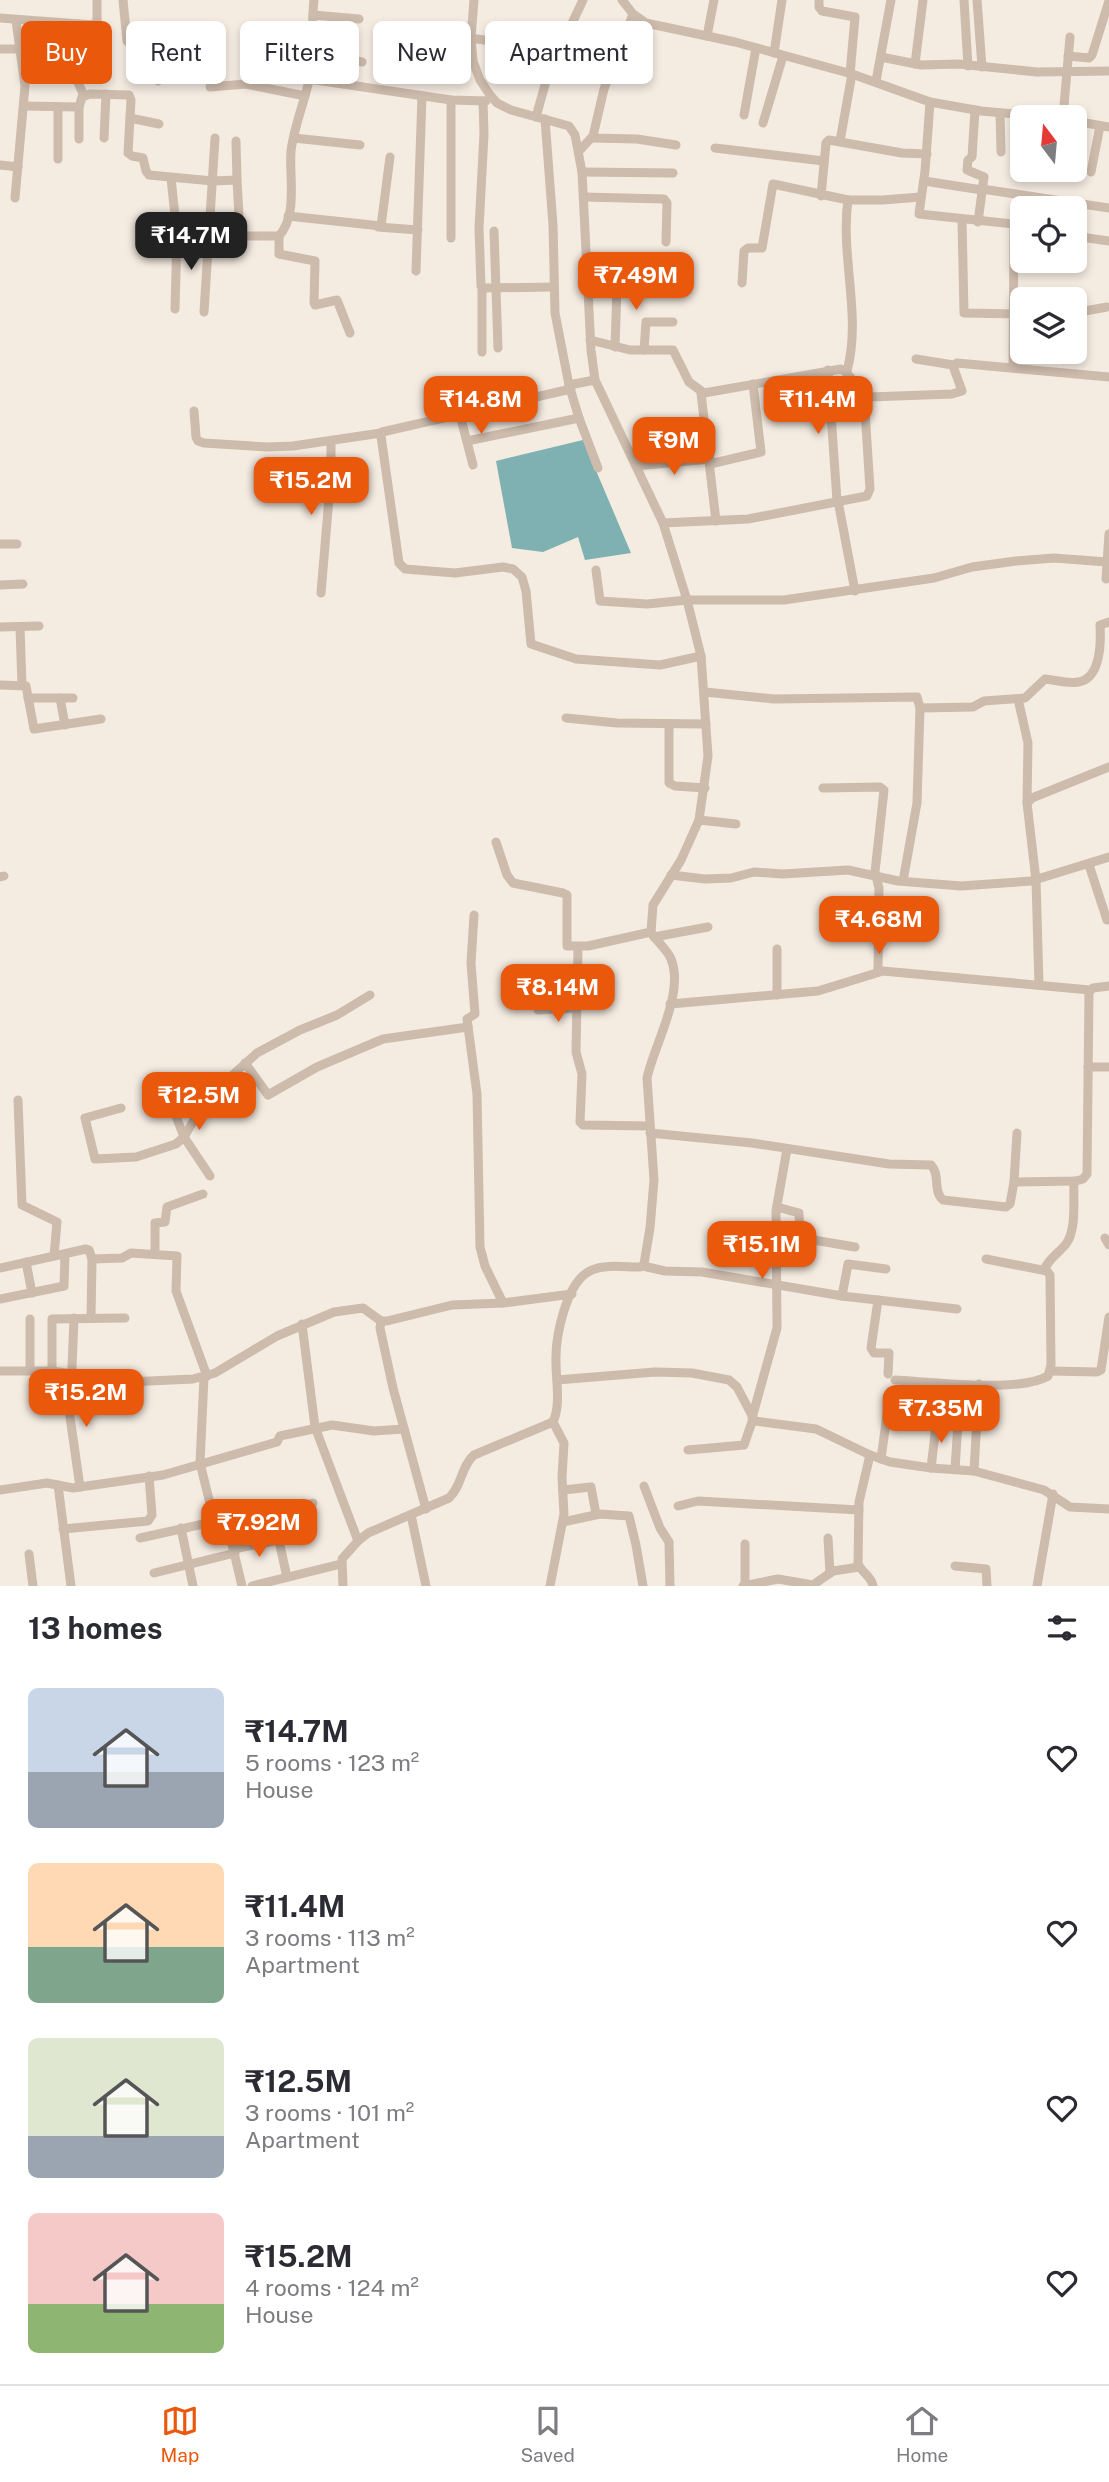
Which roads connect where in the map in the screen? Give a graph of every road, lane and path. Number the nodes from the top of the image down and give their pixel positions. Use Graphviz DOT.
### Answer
graph roads {
  1 [pos="97,0"];
  2 [pos="123,0"];
  3 [pos="314,0"];
  4 [pos="474,0"];
  5 [pos="583,0"];
  6 [pos="622,0"];
  7 [pos="714,0"];
  8 [pos="782,0"];
  9 [pos="819,0"];
  10 [pos="891,0"];
  11 [pos="923,0"];
  12 [pos="964,0"];
  13 [pos="977,0"];
  14 [pos="1109,1"];
  15 [pos="633,14"];
  16 [pos="313,15"];
  17 [pos="0,18"];
  18 [pos="359,19"];
  19 [pos="16,21"];
  20 [pos="21,21"];
  21 [pos="96,21"];
  22 [pos="313,21"];
  23 [pos="126,31"];
  24 [pos="707,36"];
  25 [pos="1070,37"];
  26 [pos="471,38"];
  27 [pos="485,40"];
  28 [pos="756,48"];
  29 [pos="0,49"];
  30 [pos="20,49"];
  31 [pos="779,55"];
  32 [pos="21,56"];
  33 [pos="1068,56"];
  34 [pos="881,57"];
  35 [pos="359,62"];
  36 [pos="362,62"];
  37 [pos="915,64"];
  38 [pos="968,66"];
  39 [pos="982,68"];
  40 [pos="1067,70"];
  41 [pos="1109,71"];
  42 [pos="851,74"];
  43 [pos="876,81"];
  44 [pos="23,84"];
  45 [pos="78,84"];
  46 [pos="308,84"];
  47 [pos="342,84"];
  48 [pos="210,87"];
  49 [pos="106,94"];
  50 [pos="84,96"];
  51 [pos="305,96"];
  52 [pos="422,96"];
  53 [pos="451,100"];
  54 [pos="483,101"];
  55 [pos="495,101"];
  56 [pos="930,102"];
  57 [pos="1064,105"];
  58 [pos="24,106"];
  59 [pos="58,107"];
  60 [pos="79,107"];
  61 [pos="975,110"];
  62 [pos="1000,113"];
  63 [pos="1010,114"];
  64 [pos="744,115"];
  65 [pos="130,118"];
  66 [pos="541,118"];
  67 [pos="763,123"];
  68 [pos="1087,123"];
  69 [pos="159,124"];
  70 [pos="1105,126"];
  71 [pos="104,138"];
  72 [pos="215,138"];
  73 [pos="294,138"];
  74 [pos="592,138"];
  75 [pos="79,139"];
  76 [pos="236,141"];
  77 [pos="840,142"];
  78 [pos="360,145"];
  79 [pos="676,145"];
  80 [pos="715,148"];
  81 [pos="580,150"];
  82 [pos="1001,152"];
  83 [pos="927,154"];
  84 [pos="390,157"];
  85 [pos="58,159"];
  86 [pos="824,161"];
  87 [pos="0,165"];
  88 [pos="18,167"];
  89 [pos="582,172"];
  90 [pos="1091,172"];
  91 [pos="673,173"];
  92 [pos="171,178"];
  93 [pos="237,180"];
  94 [pos="213,181"];
  95 [pos="924,181"];
  96 [pos="982,190"];
  97 [pos="821,195"];
  98 [pos="584,197"];
  99 [pos="921,197"];
  100 [pos="15,198"];
  101 [pos="848,200"];
  102 [pos="1109,208"];
  103 [pos="288,216"];
  104 [pos="962,220"];
  105 [pos="978,222"];
  106 [pos="1010,224"];
  107 [pos="378,227"];
  108 [pos="418,230"];
  109 [pos="494,231"];
  110 [pos="210,234"];
  111 [pos="240,234"];
  112 [pos="177,235"];
  113 [pos="156,236"];
  114 [pos="279,236"];
  115 [pos="1087,238"];
  116 [pos="452,239"];
  117 [pos="1109,241"];
  118 [pos="666,242"];
  119 [pos="416,271"];
  120 [pos="742,284"];
  121 [pos="553,287"];
  122 [pos="482,288"];
  123 [pos="496,288"];
  124 [pos="659,289"];
  125 [pos="1107,307"];
  126 [pos="175,309"];
  127 [pos="1087,311"];
  128 [pos="204,312"];
  129 [pos="1010,314"];
  130 [pos="673,322"];
  131 [pos="350,333"];
  132 [pos="590,340"];
  133 [pos="615,347"];
  134 [pos="498,348"];
  135 [pos="644,350"];
  136 [pos="482,352"];
  137 [pos="916,359"];
  138 [pos="1013,364"];
  139 [pos="953,365"];
  140 [pos="1013,368"];
  141 [pos="828,370"];
  142 [pos="847,372"];
  143 [pos="1109,377"];
  144 [pos="595,380"];
  145 [pos="753,384"];
  146 [pos="570,387"];
  147 [pos="701,393"];
  148 [pos="864,395"];
  149 [pos="194,411"];
  150 [pos="460,415"];
  151 [pos="579,418"];
  152 [pos="382,433"];
  153 [pos="331,441"];
  154 [pos="467,441"];
  155 [pos="710,462"];
  156 [pos="473,465"];
  157 [pos="636,466"];
  158 [pos="598,468"];
  159 [pos="837,501"];
  160 [pos="716,521"];
  161 [pos="663,523"];
  162 [pos="1109,534"];
  163 [pos="0,544"];
  164 [pos="17,544"];
  165 [pos="1107,562"];
  166 [pos="596,570"];
  167 [pos="1106,579"];
  168 [pos="0,584"];
  169 [pos="23,584"];
  170 [pos="855,591"];
  171 [pos="321,593"];
  172 [pos="687,600"];
  173 [pos="1109,622"];
  174 [pos="40,626"];
  175 [pos="0,627"];
  176 [pos="20,627"];
  177 [pos="701,656"];
  178 [pos="0,685"];
  179 [pos="22,685"];
  180 [pos="705,692"];
  181 [pos="29,698"];
  182 [pos="60,698"];
  183 [pos="74,698"];
  184 [pos="1018,699"];
  185 [pos="920,708"];
  186 [pos="566,718"];
  187 [pos="101,719"];
  188 [pos="669,724"];
  189 [pos="706,724"];
  190 [pos="65,725"];
  191 [pos="1109,767"];
  192 [pos="705,788"];
  193 [pos="822,788"];
  194 [pos="1027,803"];
  195 [pos="699,820"];
  196 [pos="736,824"];
  197 [pos="496,842"];
  198 [pos="1109,857"];
  199 [pos="1089,864"];
  200 [pos="671,875"];
  201 [pos="876,876"];
  202 [pos="1036,880"];
  203 [pos="903,881"];
  204 [pos="474,915"];
  205 [pos="1107,920"];
  206 [pos="708,927"];
  207 [pos="652,934"];
  208 [pos="578,947"];
  209 [pos="777,948"];
  210 [pos="878,972"];
  211 [pos="1040,985"];
  212 [pos="1109,986"];
  213 [pos="1090,990"];
  214 [pos="370,995"];
  215 [pos="777,995"];
  216 [pos="670,1004"];
  217 [pos="577,1009"];
  218 [pos="538,1010"];
  219 [pos="468,1027"];
  220 [pos="245,1063"];
  221 [pos="1088,1066"];
  222 [pos="1109,1068"];
  223 [pos="169,1098"];
  224 [pos="18,1100"];
  225 [pos="121,1108"];
  226 [pos="650,1129"];
  227 [pos="1017,1133"];
  228 [pos="184,1137"];
  229 [pos="787,1149"];
  230 [pos="210,1176"];
  231 [pos="1074,1181"];
  232 [pos="1014,1182"];
  233 [pos="204,1194"];
  234 [pos="777,1207"];
  235 [pos="855,1247"];
  236 [pos="65,1254"];
  237 [pos="155,1254"];
  238 [pos="54,1256"];
  239 [pos="92,1259"];
  240 [pos="986,1259"];
  241 [pos="26,1262"];
  242 [pos="643,1266"];
  243 [pos="0,1268"];
  244 [pos="886,1269"];
  245 [pos="1044,1270"];
  246 [pos="777,1284"];
  247 [pos="32,1293"];
  248 [pos="572,1294"];
  249 [pos="842,1296"];
  250 [pos="0,1298"];
  251 [pos="878,1300"];
  252 [pos="503,1303"];
  253 [pos="957,1310"];
  254 [pos="1109,1317"];
  255 [pos="74,1318"];
  256 [pos="92,1318"];
  257 [pos="125,1318"];
  258 [pos="30,1319"];
  259 [pos="381,1321"];
  260 [pos="302,1324"];
  261 [pos="30,1370"];
  262 [pos="0,1371"];
  263 [pos="52,1371"];
  264 [pos="1050,1371"];
  265 [pos="70,1374"];
  266 [pos="205,1377"];
  267 [pos="557,1380"];
  268 [pos="979,1384"];
  269 [pos="890,1392"];
  270 [pos="938,1409"];
  271 [pos="753,1419"];
  272 [pos="553,1422"];
  273 [pos="958,1423"];
  274 [pos="315,1427"];
  275 [pos="404,1429"];
  276 [pos="688,1450"];
  277 [pos="870,1455"];
  278 [pos="881,1459"];
  279 [pos="200,1464"];
  280 [pos="931,1468"];
  281 [pos="955,1469"];
  282 [pos="974,1471"];
  283 [pos="149,1476"];
  284 [pos="58,1485"];
  285 [pos="644,1486"];
  286 [pos="80,1487"];
  287 [pos="0,1490"];
  288 [pos="563,1490"];
  289 [pos="1053,1494"];
  290 [pos="313,1503"];
  291 [pos="678,1506"];
  292 [pos="426,1509"];
  293 [pos="1109,1509"];
  294 [pos="859,1510"];
  295 [pos="273,1514"];
  296 [pos="596,1514"];
  297 [pos="152,1515"];
  298 [pos="411,1515"];
  299 [pos="214,1520"];
  300 [pos="563,1522"];
  301 [pos="229,1526"];
  302 [pos="181,1528"];
  303 [pos="63,1529"];
  304 [pos="155,1534"];
  305 [pos="140,1538"];
  306 [pos="828,1538"];
  307 [pos="278,1540"];
  308 [pos="358,1541"];
  309 [pos="745,1544"];
  310 [pos="234,1551"];
  311 [pos="29,1554"];
  312 [pos="189,1564"];
  313 [pos="341,1564"];
  314 [pos="955,1566"];
  315 [pos="859,1567"];
  316 [pos="154,1573"];
  317 [pos="287,1577"];
  318 [pos="826,1579"];
  319 [pos="33,1586"];
  320 [pos="71,1586"];
  321 [pos="193,1586"];
  322 [pos="242,1586"];
  323 [pos="252,1586"];
  324 [pos="343,1586"];
  325 [pos="426,1586"];
  326 [pos="550,1586"];
  327 [pos="643,1586"];
  328 [pos="672,1586"];
  329 [pos="744,1586"];
  330 [pos="873,1586"];
  331 [pos="987,1586"];
  332 [pos="1037,1586"];
  1 -- 21 [label="street"];
  2 -- 23 [label="street"];
  3 -- 16 [label="street"];
  4 -- 26 [label="street"];
  5 -- 66 [label="street"];
  6 -- 15 [label="street"];
  7 -- 24 [label="street"];
  8 -- 31 [label="street"];
  9 -- 42 [label="street"];
  10 -- 34 [label="street"];
  11 -- 37 [label="street"];
  12 -- 38 [label="street"];
  13 -- 39 [label="street"];
  14 -- 33 [label="street"];
  15 -- 24 [label="street"];
  15 -- 74 [label="street"];
  16 -- 18 [label="street"];
  16 -- 22 [label="street"];
  17 -- 19 [label="street"];
  19 -- 20 [label="street"];
  19 -- 30 [label="street"];
  24 -- 28 [label="street"];
  25 -- 33 [label="street"];
  26 -- 27 [label="street"];
  26 -- 55 [label="street"];
  28 -- 31 [label="street"];
  28 -- 64 [label="street"];
  29 -- 30 [label="street"];
  30 -- 32 [label="street"];
  31 -- 42 [label="street"];
  31 -- 67 [label="street"];
  33 -- 40 [label="street"];
  34 -- 37 [label="street"];
  34 -- 43 [label="street"];
  35 -- 36 [label="street"];
  37 -- 38 [label="street"];
  38 -- 39 [label="street"];
  39 -- 40 [label="street"];
  40 -- 41 [label="street"];
  40 -- 57 [label="street"];
  42 -- 43 [label="street"];
  42 -- 77 [label="street"];
  43 -- 56 [label="street"];
  44 -- 58 [label="street"];
  45 -- 50 [label="street"];
  46 -- 51 [label="street"];
  47 -- 52 [label="street"];
  48 -- 51 [label="street"];
  49 -- 50 [label="street"];
  49 -- 65 [label="street"];
  49 -- 71 [label="street"];
  50 -- 60 [label="street"];
  51 -- 73 [label="street"];
  52 -- 53 [label="street"];
  52 -- 108 [label="street"];
  53 -- 54 [label="street"];
  53 -- 116 [label="street"];
  54 -- 55 [label="street"];
  54 -- 122 [label="street"];
  55 -- 66 [label="street"];
  56 -- 61 [label="street"];
  56 -- 83 [label="street"];
  58 -- 59 [label="street"];
  58 -- 88 [label="street"];
  59 -- 60 [label="street"];
  59 -- 85 [label="street"];
  60 -- 75 [label="street"];
  61 -- 62 [label="street"];
  61 -- 96 [label="street"];
  62 -- 63 [label="street"];
  62 -- 82 [label="street"];
  65 -- 69 [label="street"];
  65 -- 92 [label="street"];
  66 -- 81 [label="street"];
  66 -- 121 [label="street"];
  68 -- 70 [label="street"];
  70 -- 90 [label="street"];
  72 -- 94 [label="street"];
  73 -- 78 [label="street"];
  73 -- 103 [label="street"];
  74 -- 79 [label="street"];
  74 -- 81 [label="street"];
  76 -- 93 [label="street"];
  77 -- 83 [label="street"];
  77 -- 86 [label="street"];
  80 -- 86 [label="street"];
  81 -- 89 [label="street"];
  83 -- 95 [label="street"];
  84 -- 107 [label="street"];
  86 -- 97 [label="street"];
  87 -- 88 [label="street"];
  88 -- 100 [label="street"];
  89 -- 91 [label="street"];
  89 -- 98 [label="street"];
  92 -- 94 [label="street"];
  92 -- 112 [label="street"];
  93 -- 94 [label="street"];
  93 -- 111 [label="street"];
  94 -- 110 [label="street"];
  95 -- 96 [label="street"];
  95 -- 99 [label="street"];
  96 -- 102 [label="street"];
  96 -- 105 [label="street"];
  97 -- 101 [label="street"];
  97 -- 120 [label="street"];
  98 -- 118 [label="street"];
  98 -- 132 [label="street"];
  99 -- 101 [label="street"];
  99 -- 104 [label="street"];
  101 -- 142 [label="street"];
  103 -- 107 [label="street"];
  103 -- 114 [label="street"];
  104 -- 105 [label="street"];
  104 -- 129 [label="street"];
  105 -- 106 [label="street"];
  107 -- 108 [label="street"];
  108 -- 119 [label="street"];
  109 -- 123 [label="street"];
  110 -- 111 [label="street"];
  110 -- 112 [label="street"];
  110 -- 128 [label="street"];
  111 -- 114 [label="street"];
  112 -- 113 [label="street"];
  112 -- 126 [label="street"];
  114 -- 131 [label="street"];
  115 -- 117 [label="street"];
  121 -- 123 [label="street"];
  121 -- 146 [label="street"];
  122 -- 123 [label="street"];
  122 -- 136 [label="street"];
  123 -- 134 [label="street"];
  124 -- 133 [label="street"];
  125 -- 127 [label="street"];
  130 -- 135 [label="street"];
  132 -- 133 [label="street"];
  132 -- 144 [label="street"];
  133 -- 135 [label="street"];
  135 -- 147 [label="street"];
  137 -- 139 [label="street"];
  138 -- 140 [label="street"];
  139 -- 140 [label="street"];
  139 -- 148 [label="street"];
  140 -- 143 [label="street"];
  141 -- 142 [label="street"];
  141 -- 145 [label="street"];
  141 -- 159 [label="street"];
  142 -- 148 [label="street"];
  144 -- 146 [label="street"];
  144 -- 157 [label="street"];
  145 -- 147 [label="street"];
  145 -- 155 [label="street"];
  146 -- 150 [label="street"];
  146 -- 151 [label="street"];
  147 -- 155 [label="street"];
  148 -- 159 [label="street"];
  149 -- 153 [label="street"];
  150 -- 152 [label="street"];
  150 -- 154 [label="street"];
  151 -- 154 [label="street"];
  151 -- 158 [label="street"];
  152 -- 153 [label="street"];
  152 -- 177 [label="street"];
  153 -- 171 [label="street"];
  154 -- 156 [label="street"];
  155 -- 157 [label="street"];
  155 -- 160 [label="street"];
  157 -- 161 [label="street"];
  159 -- 160 [label="street"];
  159 -- 170 [label="street"];
  160 -- 161 [label="street"];
  161 -- 172 [label="street"];
  162 -- 165 [label="street"];
  163 -- 164 [label="street"];
  165 -- 167 [label="street"];
  165 -- 170 [label="street"];
  166 -- 172 [label="street"];
  168 -- 169 [label="street"];
  170 -- 172 [label="street"];
  172 -- 177 [label="street"];
  173 -- 184 [label="street"];
  174 -- 176 [label="street"];
  175 -- 176 [label="street"];
  176 -- 179 [label="street"];
  177 -- 180 [label="street"];
  178 -- 179 [label="street"];
  179 -- 181 [label="street"];
  180 -- 185 [label="street"];
  180 -- 189 [label="street"];
  181 -- 182 [label="street"];
  181 -- 190 [label="street"];
  182 -- 183 [label="street"];
  182 -- 190 [label="street"];
  184 -- 185 [label="street"];
  184 -- 194 [label="street"];
  185 -- 203 [label="street"];
  186 -- 188 [label="street"];
  187 -- 190 [label="street"];
  188 -- 189 [label="street"];
  188 -- 192 [label="street"];
  189 -- 192 [label="street"];
  191 -- 194 [label="street"];
  192 -- 195 [label="street"];
  193 -- 201 [label="street"];
  194 -- 202 [label="street"];
  195 -- 196 [label="street"];
  195 -- 200 [label="street"];
  197 -- 208 [label="street"];
  198 -- 199 [label="street"];
  199 -- 202 [label="street"];
  199 -- 205 [label="street"];
  200 -- 201 [label="street"];
  200 -- 207 [label="street"];
  201 -- 203 [label="street"];
  201 -- 210 [label="street"];
  202 -- 203 [label="street"];
  202 -- 211 [label="street"];
  204 -- 219 [label="street"];
  206 -- 207 [label="street"];
  207 -- 208 [label="street"];
  207 -- 216 [label="street"];
  208 -- 217 [label="street"];
  209 -- 215 [label="street"];
  210 -- 211 [label="street"];
  210 -- 215 [label="street"];
  211 -- 213 [label="street"];
  212 -- 213 [label="street"];
  213 -- 221 [label="street"];
  214 -- 220 [label="street"];
  215 -- 216 [label="street"];
  216 -- 226 [label="street"];
  217 -- 218 [label="street"];
  217 -- 226 [label="street"];
  219 -- 220 [label="street"];
  219 -- 252 [label="street"];
  220 -- 228 [label="street"];
  221 -- 222 [label="street"];
  221 -- 231 [label="street"];
  223 -- 228 [label="street"];
  224 -- 238 [label="street"];
  225 -- 228 [label="street"];
  226 -- 229 [label="street"];
  226 -- 242 [label="street"];
  227 -- 232 [label="street"];
  228 -- 230 [label="street"];
  229 -- 232 [label="street"];
  229 -- 234 [label="street"];
  231 -- 232 [label="street"];
  231 -- 245 [label="street"];
  233 -- 237 [label="street"];
  234 -- 235 [label="street"];
  234 -- 246 [label="street"];
  236 -- 238 [label="street"];
  236 -- 239 [label="street"];
  236 -- 247 [label="street"];
  237 -- 239 [label="street"];
  237 -- 266 [label="street"];
  238 -- 241 [label="street"];
  239 -- 256 [label="street"];
  240 -- 245 [label="street"];
  241 -- 243 [label="street"];
  241 -- 247 [label="street"];
  242 -- 246 [label="street"];
  242 -- 248 [label="street"];
  244 -- 249 [label="street"];
  245 -- 264 [label="street"];
  246 -- 249 [label="street"];
  246 -- 271 [label="street"];
  247 -- 250 [label="street"];
  248 -- 252 [label="street"];
  248 -- 267 [label="street"];
  249 -- 251 [label="street"];
  251 -- 253 [label="street"];
  251 -- 268 [label="street"];
  252 -- 259 [label="street"];
  254 -- 264 [label="street"];
  255 -- 256 [label="street"];
  255 -- 263 [label="street"];
  255 -- 265 [label="street"];
  256 -- 257 [label="street"];
  258 -- 261 [label="street"];
  259 -- 260 [label="street"];
  259 -- 275 [label="street"];
  260 -- 266 [label="street"];
  260 -- 274 [label="street"];
  261 -- 262 [label="street"];
  261 -- 263 [label="street"];
  263 -- 265 [label="street"];
  264 -- 268 [label="street"];
  265 -- 266 [label="street"];
  265 -- 286 [label="street"];
  266 -- 279 [label="street"];
  267 -- 271 [label="street"];
  267 -- 272 [label="street"];
  268 -- 282 [label="street"];
  269 -- 278 [label="street"];
  270 -- 280 [label="street"];
  271 -- 276 [label="street"];
  271 -- 277 [label="street"];
  272 -- 288 [label="street"];
  272 -- 292 [label="street"];
  273 -- 281 [label="street"];
  274 -- 275 [label="street"];
  274 -- 279 [label="street"];
  274 -- 308 [label="street"];
  275 -- 292 [label="street"];
  277 -- 278 [label="street"];
  277 -- 294 [label="street"];
  278 -- 280 [label="street"];
  279 -- 283 [label="street"];
  279 -- 299 [label="street"];
  280 -- 281 [label="street"];
  281 -- 282 [label="street"];
  282 -- 289 [label="street"];
  283 -- 286 [label="street"];
  283 -- 297 [label="street"];
  284 -- 286 [label="street"];
  284 -- 287 [label="street"];
  284 -- 303 [label="street"];
  285 -- 328 [label="street"];
  288 -- 296 [label="street"];
  288 -- 300 [label="street"];
  289 -- 293 [label="street"];
  289 -- 332 [label="street"];
  290 -- 295 [label="street"];
  291 -- 294 [label="street"];
  292 -- 298 [label="street"];
  294 -- 315 [label="street"];
  295 -- 301 [label="street"];
  295 -- 307 [label="street"];
  296 -- 300 [label="street"];
  296 -- 327 [label="street"];
  297 -- 303 [label="street"];
  297 -- 304 [label="street"];
  298 -- 308 [label="street"];
  298 -- 325 [label="street"];
  299 -- 301 [label="street"];
  299 -- 302 [label="street"];
  300 -- 326 [label="street"];
  301 -- 310 [label="street"];
  302 -- 304 [label="street"];
  302 -- 312 [label="street"];
  303 -- 320 [label="street"];
  304 -- 305 [label="street"];
  306 -- 318 [label="street"];
  307 -- 310 [label="street"];
  307 -- 317 [label="street"];
  308 -- 313 [label="street"];
  309 -- 329 [label="street"];
  310 -- 312 [label="street"];
  310 -- 322 [label="street"];
  311 -- 319 [label="street"];
  312 -- 316 [label="street"];
  312 -- 321 [label="street"];
  313 -- 317 [label="street"];
  313 -- 324 [label="street"];
  314 -- 331 [label="street"];
  315 -- 318 [label="street"];
  315 -- 330 [label="street"];
  317 -- 323 [label="street"];
  318 -- 329 [label="street"];
}
